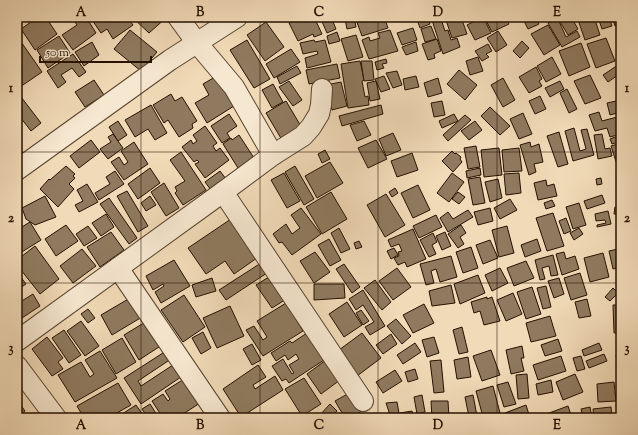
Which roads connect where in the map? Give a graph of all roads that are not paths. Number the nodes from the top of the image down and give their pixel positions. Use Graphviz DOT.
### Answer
graph roads {
  1 [pos="178,17"];
  2 [pos="237,17"];
  3 [pos="197,43"];
  4 [pos="322,89"];
  5 [pos="273,155"];
  6 [pos="17,170"];
  7 [pos="223,192"];
  8 [pos="118,268"];
  9 [pos="17,341"];
  10 [pos="17,366"];
  11 [pos="363,401"];
  12 [pos="56,418"];
  13 [pos="220,418"];
  1 -- 3 [label="street"];
  2 -- 3 [label="street"];
  3 -- 5 [label="street"];
  3 -- 6 [label="street"];
  4 -- 5 [label="street"];
  5 -- 7 [label="street"];
  7 -- 8 [label="street"];
  7 -- 11 [label="street"];
  8 -- 9 [label="street"];
  8 -- 13 [label="street"];
  10 -- 12 [label="street"];
}
